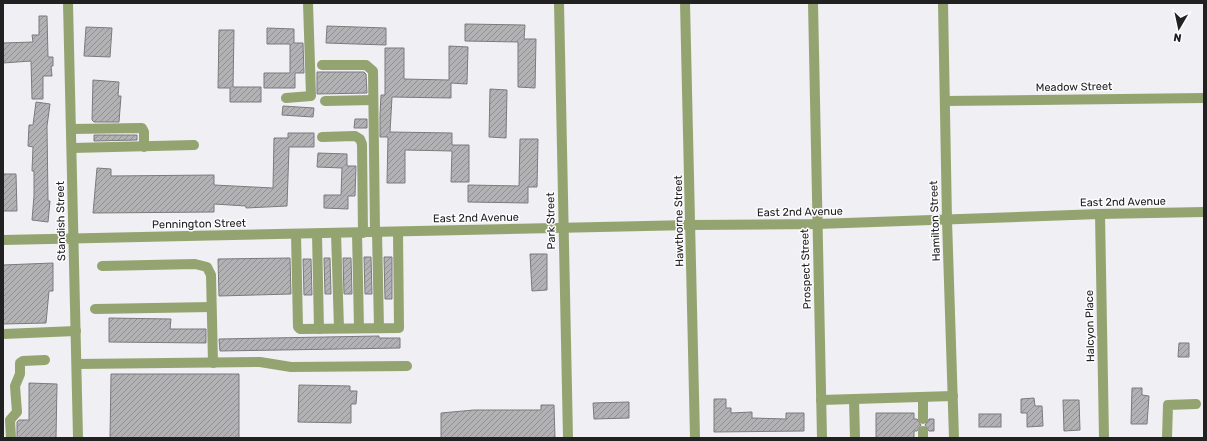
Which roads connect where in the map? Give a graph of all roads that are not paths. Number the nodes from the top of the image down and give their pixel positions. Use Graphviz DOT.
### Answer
graph roads {
  1 [pos="68,3"];
  2 [pos="308,3"];
  3 [pos="559,3"];
  4 [pos="685,3"];
  5 [pos="813,3"];
  6 [pos="943,3"];
  7 [pos="322,65"];
  8 [pos="286,98"];
  9 [pos="1204,98"];
  10 [pos="373,100"];
  11 [pos="325,101"];
  12 [pos="945,101"];
  13 [pos="71,129"];
  14 [pos="322,137"];
  15 [pos="194,145"];
  16 [pos="144,147"];
  17 [pos="72,148"];
  18 [pos="1204,212"];
  19 [pos="1100,214"];
  20 [pos="947,220"];
  21 [pos="817,224"];
  22 [pos="691,225"];
  23 [pos="564,228"];
  24 [pos="376,232"];
  25 [pos="397,232"];
  26 [pos="336,233"];
  27 [pos="360,233"];
  28 [pos="296,234"];
  29 [pos="317,234"];
  30 [pos="74,239"];
  31 [pos="3,240"];
  32 [pos="102,266"];
  33 [pos="211,307"];
  34 [pos="95,309"];
  35 [pos="339,328"];
  36 [pos="359,328"];
  37 [pos="379,328"];
  38 [pos="319,329"];
  39 [pos="76,331"];
  40 [pos="3,334"];
  41 [pos="45,360"];
  42 [pos="213,362"];
  43 [pos="77,364"];
  44 [pos="407,366"];
  45 [pos="953,396"];
  46 [pos="923,397"];
  47 [pos="854,399"];
  48 [pos="821,400"];
  49 [pos="1196,404"];
  50 [pos="923,419"];
  51 [pos="11,438"];
  52 [pos="78,438"];
  53 [pos="568,438"];
  54 [pos="695,438"];
  55 [pos="822,438"];
  56 [pos="855,438"];
  57 [pos="954,438"];
  58 [pos="1104,438"];
  59 [pos="1167,438"];
  1 -- 13 [label="street, Standish Street"];
  2 -- 8 [label="street"];
  3 -- 23 [label="street, Park Street"];
  4 -- 22 [label="street, Hawthorne Street"];
  5 -- 21 [label="street, Prospect Street"];
  6 -- 12 [label="street, Hamilton Street"];
  7 -- 10 [label="street"];
  9 -- 12 [label="street, Meadow Street"];
  10 -- 11 [label="street"];
  10 -- 24 [label="street"];
  12 -- 20 [label="street, Hamilton Street"];
  13 -- 16 [label="street"];
  13 -- 17 [label="street, Standish Street"];
  14 -- 27 [label="street"];
  15 -- 16 [label="street"];
  16 -- 17 [label="street"];
  17 -- 30 [label="street, Standish Street"];
  18 -- 19 [label="street, East 2nd Avenue"];
  19 -- 20 [label="street, East 2nd Avenue"];
  19 -- 58 [label="street, Halcyon Place"];
  20 -- 21 [label="street, East 2nd Avenue"];
  20 -- 45 [label="street, Hamilton Street"];
  21 -- 22 [label="street, East 2nd Avenue"];
  21 -- 48 [label="street, Prospect Street"];
  22 -- 23 [label="street, East 2nd Avenue"];
  22 -- 54 [label="street, Hawthorne Street"];
  23 -- 25 [label="street, East 2nd Avenue"];
  23 -- 53 [label="street, Park Street"];
  24 -- 25 [label="street, Pennington Street"];
  24 -- 27 [label="street, Pennington Street"];
  24 -- 37 [label="street"];
  25 -- 37 [label="street"];
  26 -- 27 [label="street, Pennington Street"];
  26 -- 29 [label="street, Pennington Street"];
  26 -- 35 [label="street"];
  27 -- 36 [label="street"];
  28 -- 29 [label="street, Pennington Street"];
  28 -- 30 [label="street, Pennington Street"];
  28 -- 38 [label="street"];
  29 -- 38 [label="street"];
  30 -- 31 [label="street, Pennington Street"];
  30 -- 39 [label="street, Standish Street"];
  32 -- 33 [label="street"];
  33 -- 34 [label="street"];
  33 -- 42 [label="street"];
  35 -- 36 [label="street"];
  35 -- 38 [label="street"];
  36 -- 37 [label="street"];
  39 -- 40 [label="street"];
  39 -- 43 [label="street, Standish Street"];
  41 -- 51 [label="street"];
  42 -- 43 [label="street"];
  42 -- 44 [label="street"];
  43 -- 52 [label="street, Standish Street"];
  45 -- 46 [label="street"];
  45 -- 57 [label="street, Hamilton Street"];
  46 -- 47 [label="street"];
  46 -- 50 [label="street"];
  47 -- 48 [label="street"];
  47 -- 56 [label="street"];
  48 -- 55 [label="street, Prospect Street"];
  49 -- 59 [label="street"];
}
